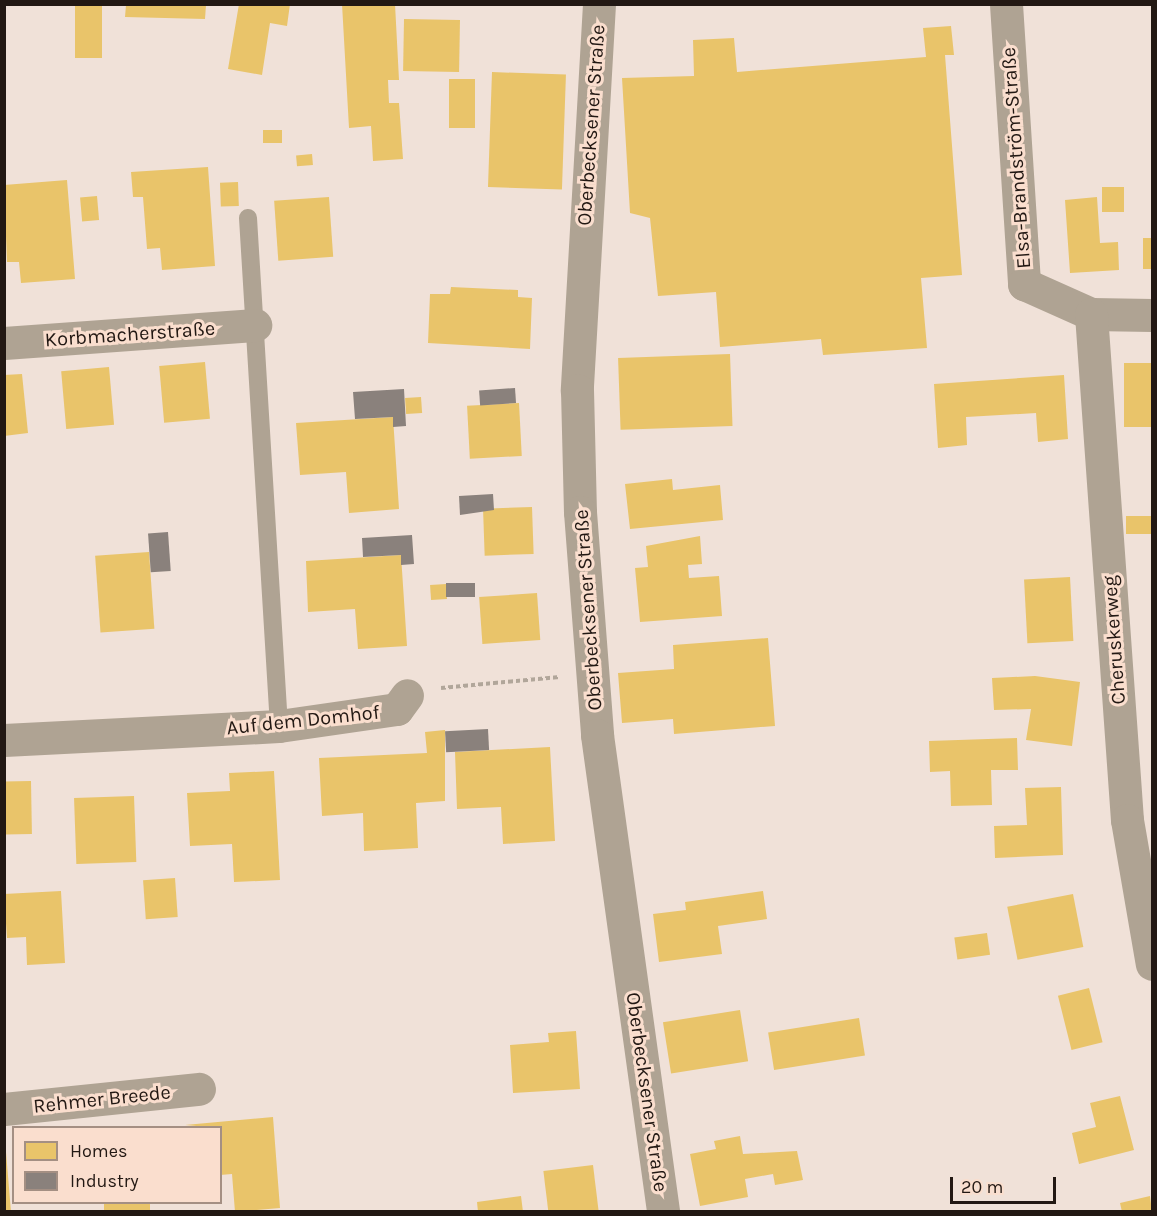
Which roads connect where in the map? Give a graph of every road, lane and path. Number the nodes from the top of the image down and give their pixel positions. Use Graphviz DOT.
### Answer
graph roads {
  1 [pos="599,4"];
  2 [pos="1006,4"];
  3 [pos="248,218"];
  4 [pos="1091,314"];
  5 [pos="1152,315"];
  6 [pos="255,325"];
  7 [pos="4,343"];
  8 [pos="593,676"];
  9 [pos="407,695"];
  10 [pos="279,726"];
  11 [pos="4,741"];
  12 [pos="1152,964"];
  13 [pos="199,1089"];
  14 [pos="4,1108"];
  15 [pos="663,1212"];
  1 -- 8 [label="street, Oberbecksener Straße"];
  2 -- 4 [label="street, Elsa-Brandström-Straße"];
  3 -- 6 [label="lane"];
  4 -- 5 [label="street, Elsa-Brandström-Straße"];
  4 -- 12 [label="street, Cheruskerweg"];
  6 -- 7 [label="street, Korbmacherstraße"];
  6 -- 10 [label="lane"];
  8 -- 9 [label="path"];
  8 -- 15 [label="street, Oberbecksener Straße"];
  9 -- 10 [label="street, Auf dem Domhof"];
  10 -- 11 [label="street, Auf dem Domhof"];
  13 -- 14 [label="street, Rehmer Breede"];
}
